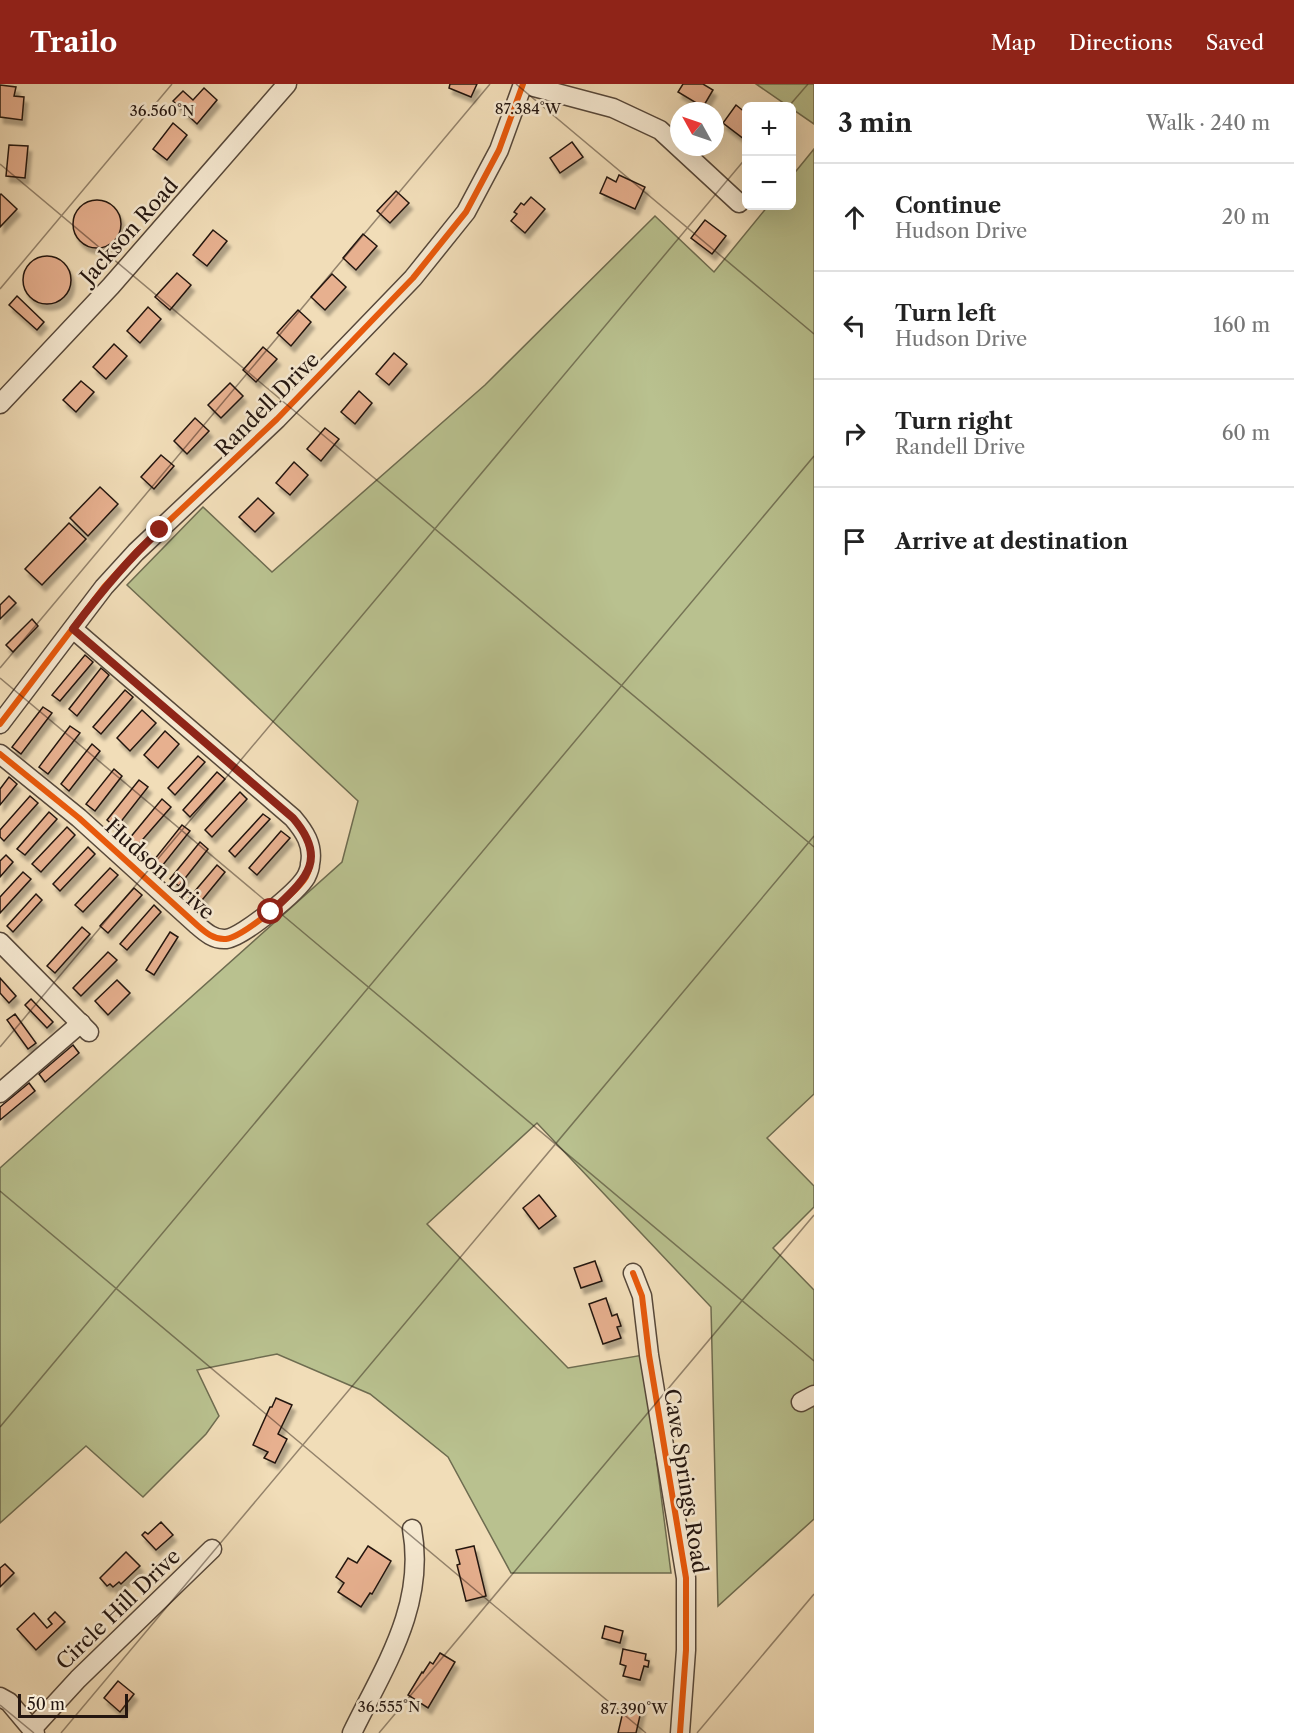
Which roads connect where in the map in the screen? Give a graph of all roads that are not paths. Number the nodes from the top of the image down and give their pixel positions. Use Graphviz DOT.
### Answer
graph roads {
  1 [pos="287,84"];
  2 [pos="523,84"];
  3 [pos="739,203"];
  4 [pos="0,404"];
  5 [pos="73,629"];
  6 [pos="0,724"];
  7 [pos="0,754"];
  8 [pos="0,942"];
  9 [pos="0,1093"];
  10 [pos="633,1274"];
  11 [pos="412,1529"];
  12 [pos="212,1549"];
  13 [pos="0,1697"];
  14 [pos="33,1731"];
  15 [pos="352,1733"];
  16 [pos="680,1733"];
  1 -- 4 [label="street, Jackson Road"];
  2 -- 3 [label="street"];
  2 -- 5 [label="street, Randell Drive"];
  5 -- 6 [label="street, Randell Drive"];
  5 -- 7 [label="street, Hudson Drive"];
  8 -- 9 [label="street"];
  10 -- 16 [label="street, Cave Springs Road"];
  11 -- 15 [label="street"];
  12 -- 14 [label="street, Circle Hill Drive"];
  13 -- 14 [label="street, Circle Hill Drive"];
}
